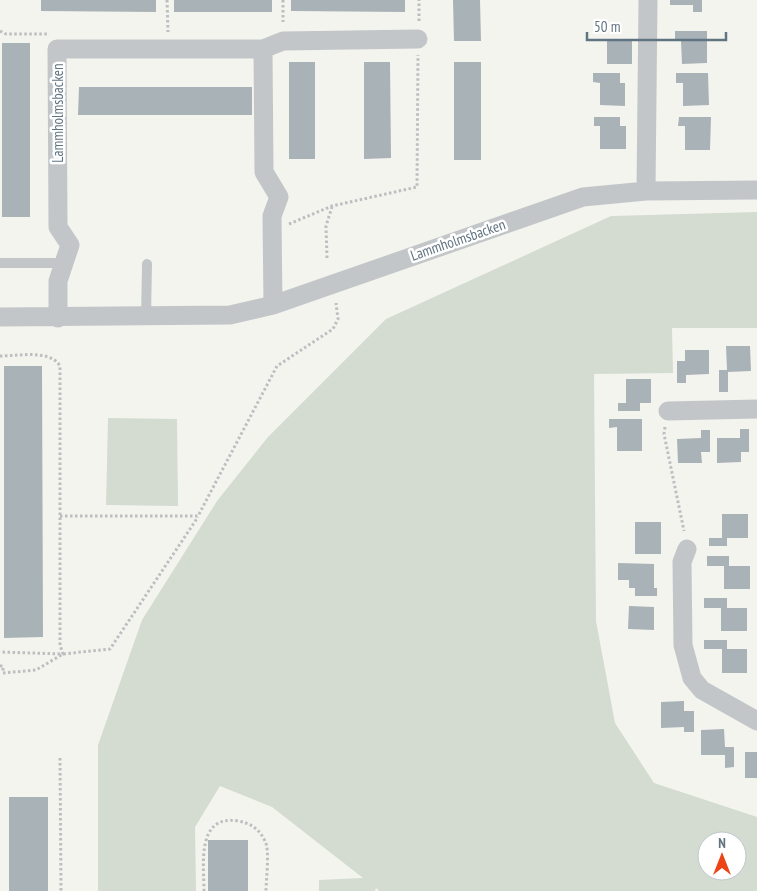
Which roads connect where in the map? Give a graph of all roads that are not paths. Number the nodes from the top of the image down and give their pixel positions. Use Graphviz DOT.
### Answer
graph roads {
  1 [pos="648,0"];
  2 [pos="418,39"];
  3 [pos="263,49"];
  4 [pos="757,190"];
  5 [pos="646,191"];
  6 [pos="0,263"];
  7 [pos="64,263"];
  8 [pos="147,264"];
  9 [pos="273,305"];
  10 [pos="0,317"];
  11 [pos="58,318"];
  12 [pos="146,318"];
  13 [pos="757,409"];
  14 [pos="668,411"];
  15 [pos="687,549"];
  16 [pos="757,721"];
  1 -- 5 [label="street"];
  2 -- 3 [label="street, Lammholmsbacken"];
  3 -- 7 [label="street, Lammholmsbacken"];
  3 -- 9 [label="street"];
  4 -- 5 [label="street, Lammholmsbacken"];
  5 -- 9 [label="street, Lammholmsbacken"];
  6 -- 7 [label="lane"];
  7 -- 11 [label="street, Lammholmsbacken"];
  8 -- 12 [label="lane"];
  9 -- 12 [label="street, Lammholmsbacken"];
  10 -- 11 [label="street, Lammholmsbacken"];
  11 -- 12 [label="street, Lammholmsbacken"];
  13 -- 14 [label="street"];
  15 -- 16 [label="street"];
}
